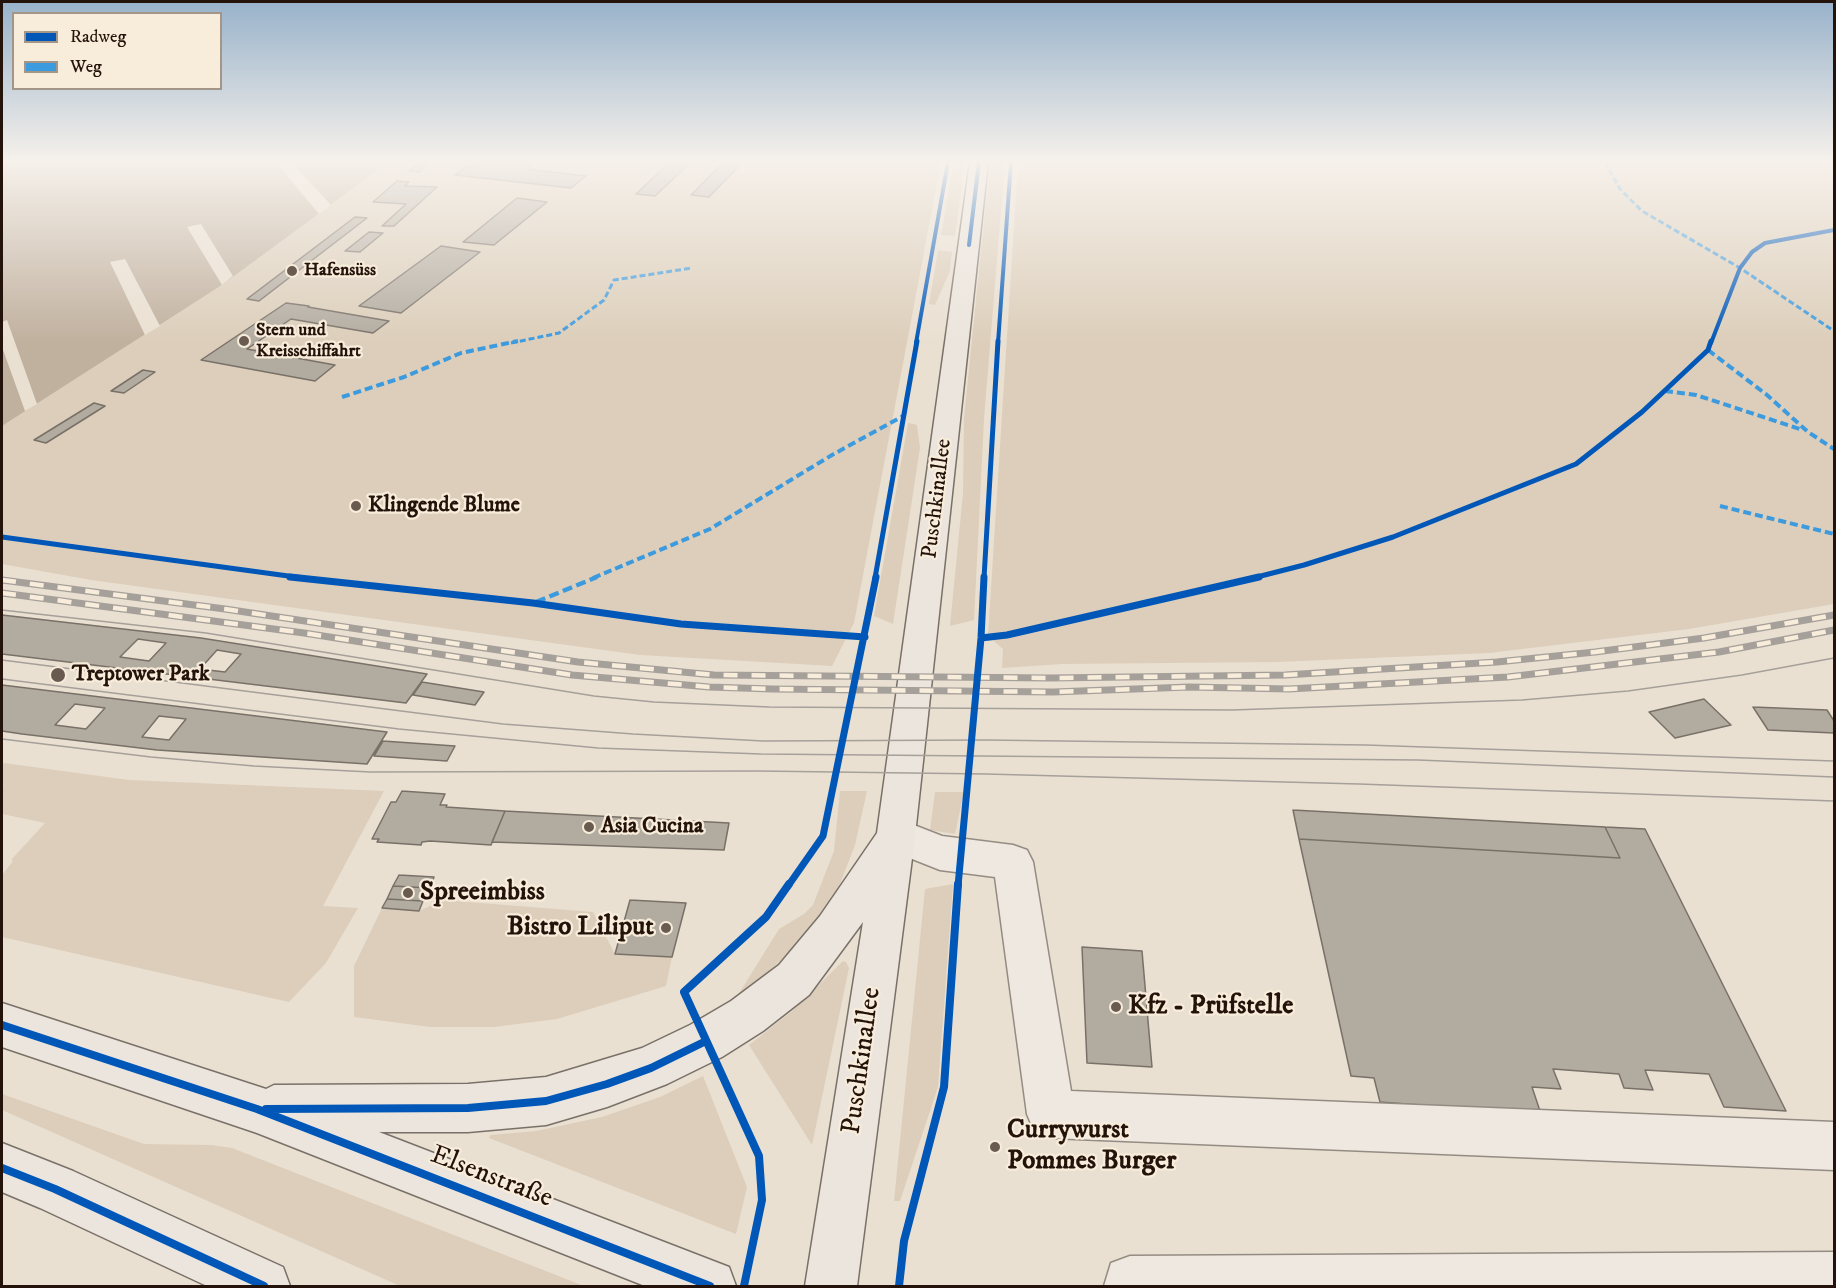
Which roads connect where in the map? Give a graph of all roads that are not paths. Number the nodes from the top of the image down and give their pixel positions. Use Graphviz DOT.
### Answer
graph roads {
  1 [pos="972,222"];
  2 [pos="896,835"];
  3 [pos="4,1028"];
  4 [pos="706,1041"];
  5 [pos="257,1109"];
  6 [pos="1834,1146"];
  7 [pos="2,1168"];
  8 [pos="1834,1278"];
  9 [pos="264,1287"];
  10 [pos="710,1287"];
  11 [pos="831,1287"];
  12 [pos="1130,1287"];
  1 -- 2 [label="main road, Puschkinallee"];
  2 -- 4 [label="main road, Puschkinallee"];
  2 -- 6 [label="lane"];
  2 -- 11 [label="main road, Puschkinallee"];
  3 -- 5 [label="main road, Elsenstraße"];
  4 -- 5 [label="main road, Elsenstraße"];
  5 -- 10 [label="main road, Elsenstraße"];
  7 -- 9 [label="main road"];
  8 -- 12 [label="lane"];
}
